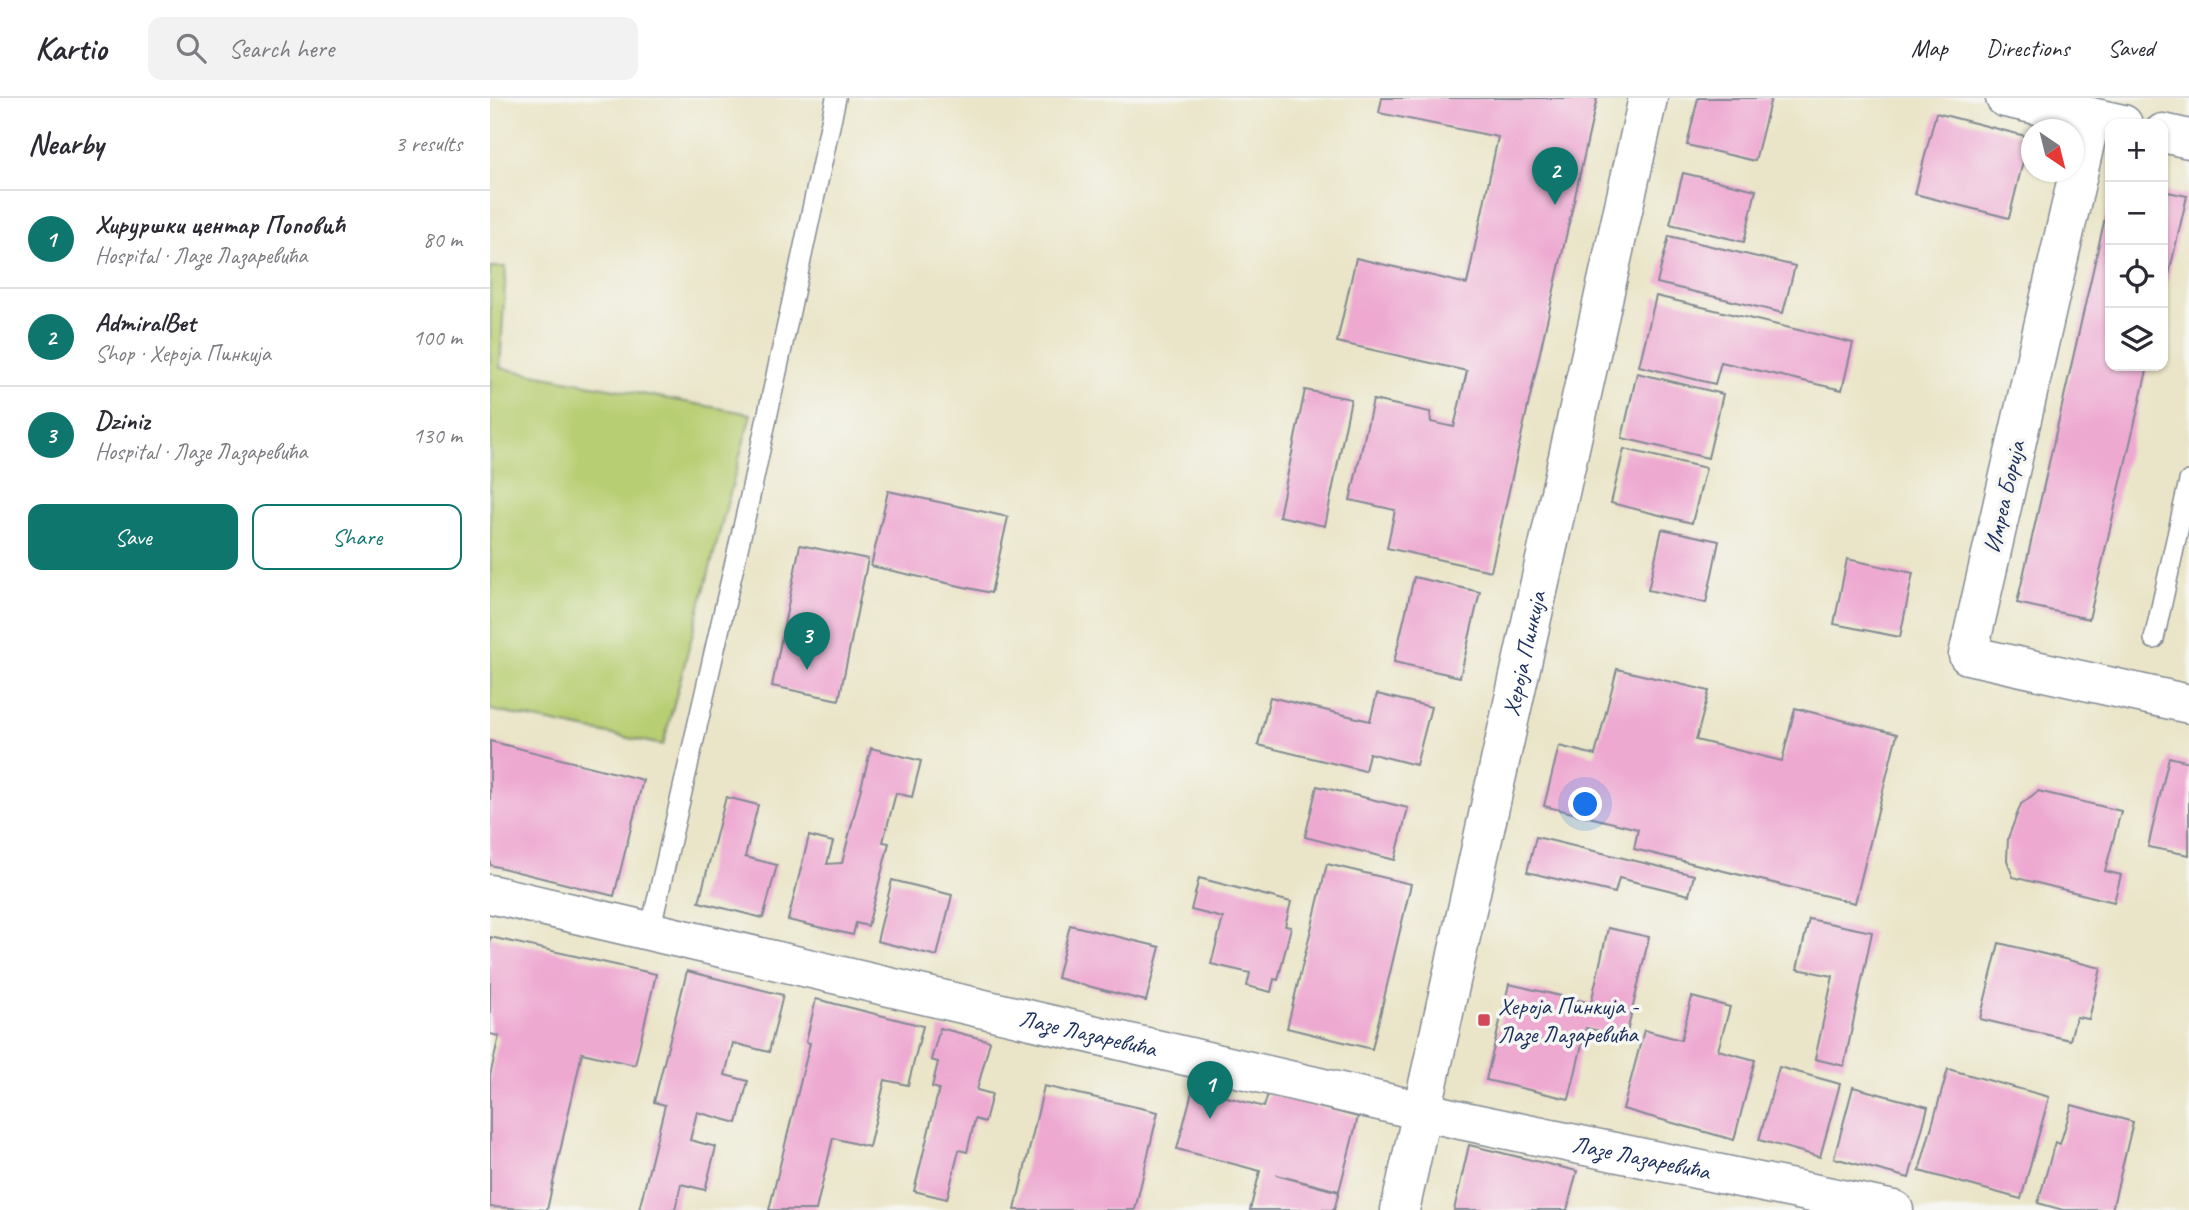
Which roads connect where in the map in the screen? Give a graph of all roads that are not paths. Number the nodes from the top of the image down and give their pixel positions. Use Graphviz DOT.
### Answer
graph roads {
  1 [pos="836,98"];
  2 [pos="1648,98"];
  3 [pos="2005,98"];
  4 [pos="2105,121"];
  5 [pos="2105,129"];
  6 [pos="2168,134"];
  7 [pos="2189,139"];
  8 [pos="2189,481"];
  9 [pos="2154,639"];
  10 [pos="2189,704"];
  11 [pos="490,894"];
  12 [pos="650,931"];
  13 [pos="1423,1110"];
  14 [pos="1400,1210"];
  15 [pos="1894,1210"];
  1 -- 12 [label="lane"];
  2 -- 13 [label="street, Хероја Пинкија"];
  3 -- 4 [label="street"];
  5 -- 10 [label="street, Имреа Борија"];
  6 -- 7 [label="street"];
  8 -- 9 [label="lane"];
  11 -- 12 [label="street, Лазе Лазаревића"];
  12 -- 13 [label="street, Лазе Лазаревића"];
  13 -- 14 [label="street, Хероја Пинкија"];
  13 -- 15 [label="street, Лазе Лазаревића"];
}
